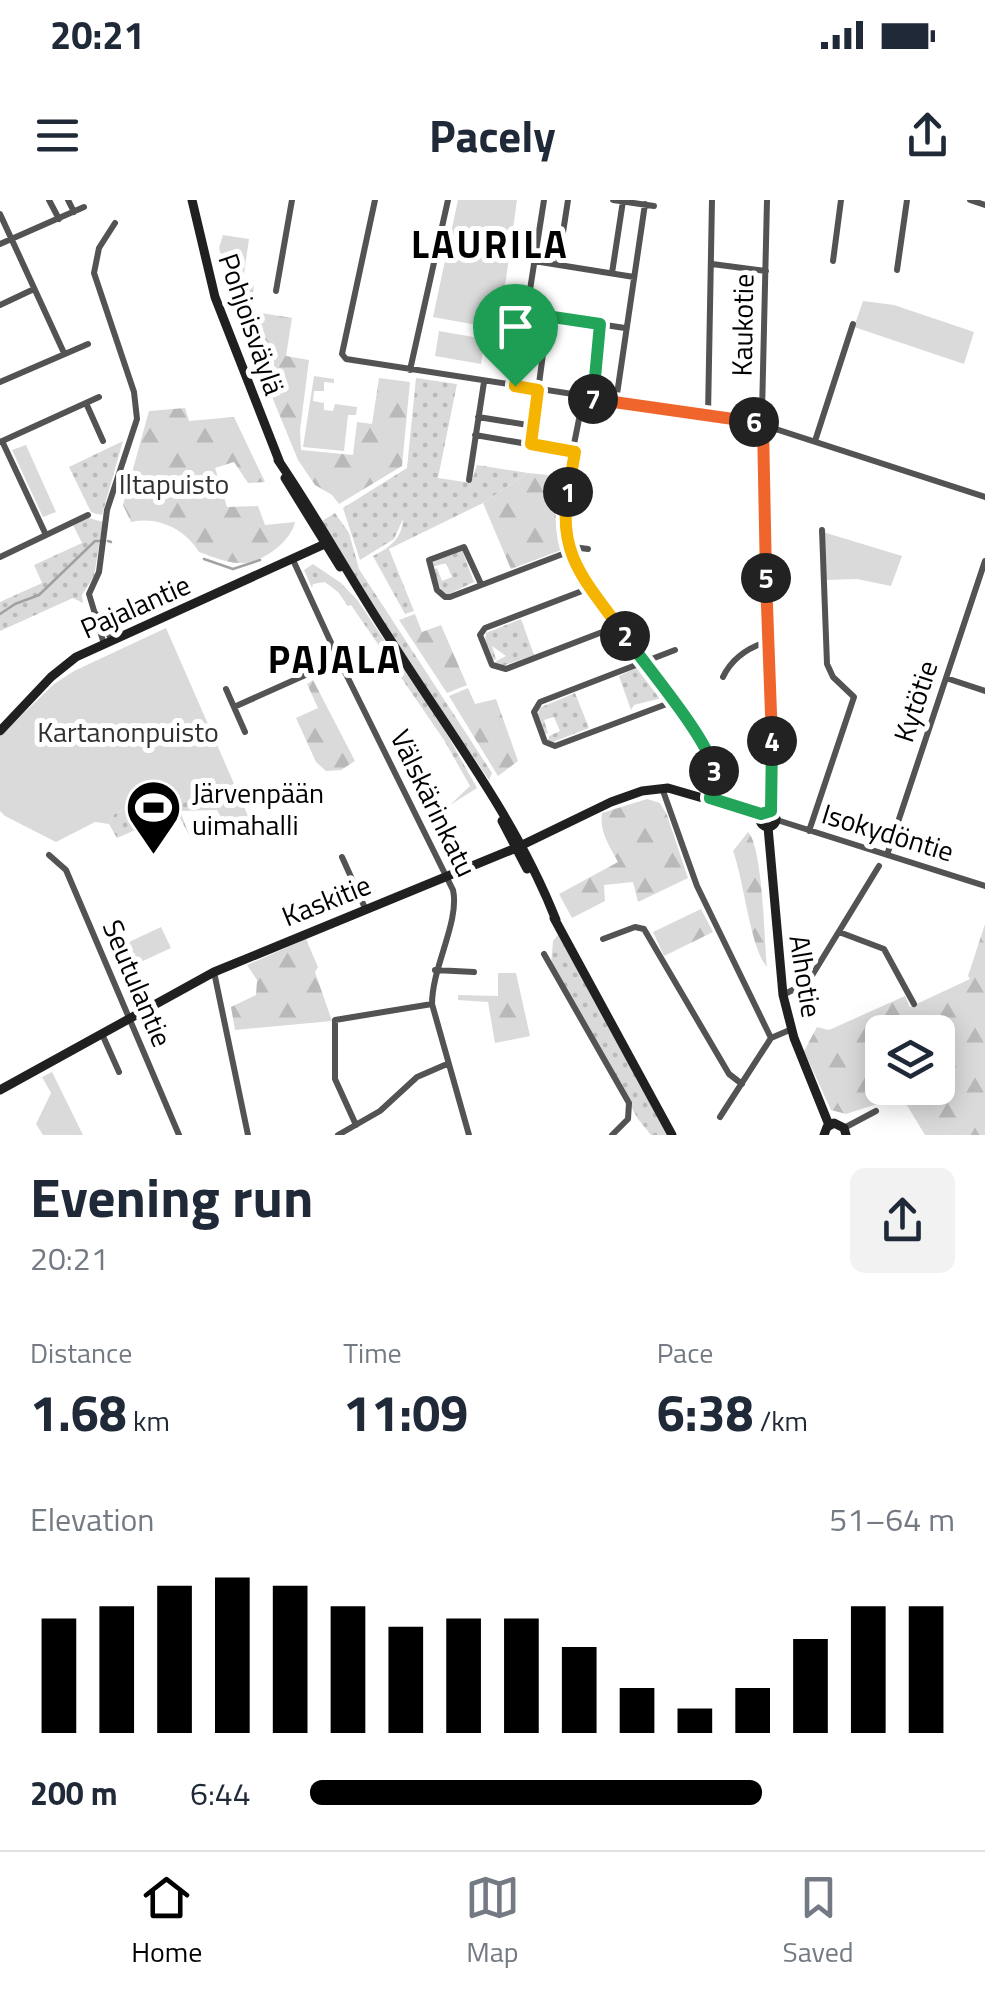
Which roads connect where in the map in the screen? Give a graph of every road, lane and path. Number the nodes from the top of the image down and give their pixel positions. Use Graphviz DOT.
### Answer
graph roads {
  1 [pos="49,200"];
  2 [pos="68,200"];
  3 [pos="192,200"];
  4 [pos="292,200"];
  5 [pos="375,200"];
  6 [pos="448,200"];
  7 [pos="544,200"];
  8 [pos="568,200"];
  9 [pos="613,200"];
  10 [pos="712,200"];
  11 [pos="766,200"];
  12 [pos="842,200"];
  13 [pos="907,200"];
  14 [pos="970,200"];
  15 [pos="623,202"];
  16 [pos="985,205"];
  17 [pos="84,207"];
  18 [pos="74,212"];
  19 [pos="0,214"];
  20 [pos="58,219"];
  21 [pos="116,223"];
  22 [pos="12,239"];
  23 [pos="0,244"];
  24 [pos="833,260"];
  25 [pos="534,261"];
  26 [pos="712,264"];
  27 [pos="558,265"];
  28 [pos="896,270"];
  29 [pos="766,271"];
  30 [pos="612,273"];
  31 [pos="634,277"];
  32 [pos="34,289"];
  33 [pos="276,291"];
  34 [pos="0,305"];
  35 [pos="526,313"];
  36 [pos="548,316"];
  37 [pos="600,324"];
  38 [pos="853,324"];
  39 [pos="625,328"];
  40 [pos="88,344"];
  41 [pos="64,353"];
  42 [pos="410,370"];
  43 [pos="0,382"];
  44 [pos="484,382"];
  45 [pos="515,386"];
  46 [pos="538,390"];
  47 [pos="99,397"];
  48 [pos="583,397"];
  49 [pos="592,398"];
  50 [pos="616,402"];
  51 [pos="86,403"];
  52 [pos="708,415"];
  53 [pos="478,418"];
  54 [pos="763,425"];
  55 [pos="534,426"];
  56 [pos="476,435"];
  57 [pos="104,441"];
  58 [pos="815,441"];
  59 [pos="1,442"];
  60 [pos="531,444"];
  61 [pos="575,452"];
  62 [pos="469,480"];
  63 [pos="985,497"];
  64 [pos="88,516"];
  65 [pos="822,530"];
  66 [pos="46,535"];
  67 [pos="326,541"];
  68 [pos="588,549"];
  69 [pos="568,552"];
  70 [pos="0,556"];
  71 [pos="293,560"];
  72 [pos="985,561"];
  73 [pos="481,584"];
  74 [pos="590,588"];
  75 [pos="618,626"];
  76 [pos="768,640"];
  77 [pos="108,642"];
  78 [pos="675,650"];
  79 [pos="338,660"];
  80 [pos="643,663"];
  81 [pos="723,677"];
  82 [pos="946,678"];
  83 [pos="226,689"];
  84 [pos="985,690"];
  85 [pos="672,702"];
  86 [pos="234,707"];
  87 [pos="2,725"];
  88 [pos="246,732"];
  89 [pos="662,788"];
  90 [pos="682,791"];
  91 [pos="710,798"];
  92 [pos="769,818"];
  93 [pos="810,831"];
  94 [pos="519,846"];
  95 [pos="49,855"];
  96 [pos="887,855"];
  97 [pos="342,857"];
  98 [pos="879,866"];
  99 [pos="448,875"];
  100 [pos="985,886"];
  101 [pos="366,908"];
  102 [pos="840,932"];
  103 [pos="604,938"];
  104 [pos="544,954"];
  105 [pos="435,970"];
  106 [pos="214,972"];
  107 [pos="474,972"];
  108 [pos="783,995"];
  109 [pos="432,1004"];
  110 [pos="914,1004"];
  111 [pos="128,1018"];
  112 [pos="792,1029"];
  113 [pos="101,1033"];
  114 [pos="771,1038"];
  115 [pos="447,1064"];
  116 [pos="119,1072"];
  117 [pos="742,1084"];
  118 [pos="0,1090"];
  119 [pos="876,1111"];
  120 [pos="720,1117"];
  121 [pos="356,1125"];
  122 [pos="829,1125"];
  123 [pos="672,1131"];
  124 [pos="845,1131"];
  125 [pos="180,1135"];
  126 [pos="248,1135"];
  127 [pos="338,1135"];
  128 [pos="469,1135"];
  129 [pos="612,1135"];
  130 [pos="824,1135"];
  1 -- 20 [label="street"];
  2 -- 18 [label="street"];
  3 -- 67 [label="street, Pohjoisväylä"];
  4 -- 33 [label="street"];
  5 -- 42 [label="street"];
  6 -- 42 [label="street"];
  7 -- 25 [label="street"];
  8 -- 27 [label="street"];
  9 -- 15 [label="street"];
  10 -- 26 [label="street"];
  11 -- 29 [label="street, Kaukotie"];
  12 -- 24 [label="street"];
  13 -- 28 [label="street"];
  14 -- 16 [label="street"];
  15 -- 30 [label="street"];
  15 -- 31 [label="street"];
  17 -- 18 [label="street"];
  18 -- 20 [label="street"];
  19 -- 22 [label="street"];
  20 -- 22 [label="street"];
  21 -- 77 [label="street"];
  22 -- 23 [label="street"];
  22 -- 32 [label="street"];
  25 -- 27 [label="street"];
  25 -- 35 [label="street"];
  26 -- 29 [label="street"];
  26 -- 52 [label="street"];
  27 -- 30 [label="street"];
  29 -- 54 [label="street, Kaukotie"];
  30 -- 31 [label="street"];
  31 -- 39 [label="street"];
  32 -- 34 [label="street"];
  32 -- 41 [label="street"];
  35 -- 36 [label="street"];
  35 -- 45 [label="street"];
  36 -- 37 [label="street"];
  36 -- 46 [label="street"];
  37 -- 39 [label="street"];
  37 -- 49 [label="street"];
  38 -- 58 [label="street"];
  39 -- 50 [label="street"];
  40 -- 41 [label="street"];
  41 -- 43 [label="street"];
  42 -- 44 [label="street"];
  44 -- 45 [label="street"];
  44 -- 53 [label="street"];
  45 -- 46 [label="street"];
  46 -- 48 [label="street"];
  46 -- 55 [label="street"];
  47 -- 51 [label="street"];
  48 -- 49 [label="street"];
  48 -- 61 [label="street"];
  49 -- 50 [label="street"];
  50 -- 52 [label="street"];
  51 -- 57 [label="street"];
  51 -- 59 [label="street"];
  52 -- 54 [label="street"];
  53 -- 55 [label="street"];
  53 -- 56 [label="street"];
  54 -- 58 [label="street"];
  54 -- 76 [label="street, Kaukotie"];
  55 -- 60 [label="street"];
  56 -- 60 [label="street"];
  56 -- 62 [label="street"];
  58 -- 63 [label="street"];
  59 -- 66 [label="street"];
  60 -- 61 [label="street"];
  61 -- 69 [label="street"];
  64 -- 66 [label="street"];
  65 -- 93 [label="street"];
  66 -- 70 [label="street"];
  67 -- 71 [label="street, Pajalantie"];
  67 -- 94 [label="street, Pohjoisväylä"];
  68 -- 69 [label="street"];
  69 -- 73 [label="street"];
  69 -- 74 [label="street"];
  71 -- 77 [label="street, Pajalantie"];
  71 -- 79 [label="street, Välskärinkatu"];
  72 -- 82 [label="street, Kytötie"];
  73 -- 73 [label="street"];
  74 -- 75 [label="street"];
  74 -- 75 [label="street"];
  75 -- 80 [label="street"];
  76 -- 81 [label="street"];
  76 -- 92 [label="street, Kaukotie"];
  77 -- 87 [label="street, Pajalantie"];
  78 -- 80 [label="street"];
  79 -- 86 [label="street"];
  79 -- 99 [label="street, Välskärinkatu"];
  80 -- 85 [label="street"];
  80 -- 85 [label="street"];
  82 -- 84 [label="street"];
  82 -- 96 [label="street, Kytötie"];
  83 -- 86 [label="street"];
  85 -- 91 [label="street"];
  86 -- 88 [label="street"];
  89 -- 90 [label="street, Kaskitie"];
  89 -- 94 [label="street, Kaskitie"];
  89 -- 114 [label="street"];
  90 -- 91 [label="street, Isokydöntie"];
  91 -- 92 [label="street, Isokydöntie"];
  92 -- 93 [label="street, Isokydöntie"];
  92 -- 108 [label="street, Alhotie"];
  93 -- 96 [label="street, Isokydöntie"];
  94 -- 99 [label="street, Kaskitie"];
  94 -- 123 [label="street, Pohjoisväylä"];
  95 -- 111 [label="street, Seutulantie"];
  96 -- 100 [label="street, Isokydöntie"];
  97 -- 101 [label="street"];
  98 -- 102 [label="street"];
  99 -- 101 [label="street, Kaskitie"];
  99 -- 105 [label="street, Välskärinkatu"];
  101 -- 106 [label="street, Kaskitie"];
  102 -- 108 [label="street"];
  102 -- 110 [label="street"];
  103 -- 117 [label="street"];
  104 -- 129 [label="street"];
  105 -- 107 [label="street"];
  105 -- 109 [label="street, Välskärinkatu"];
  106 -- 111 [label="street, Kaskitie"];
  106 -- 126 [label="street"];
  108 -- 112 [label="street, Alhotie"];
  109 -- 115 [label="street, Välskärinkatu"];
  109 -- 121 [label="street"];
  111 -- 113 [label="street, Kaskitie"];
  111 -- 125 [label="street, Seutulantie"];
  112 -- 114 [label="street"];
  112 -- 122 [label="street, Alhotie"];
  113 -- 116 [label="street"];
  113 -- 118 [label="street, Kaskitie"];
  114 -- 117 [label="street"];
  115 -- 121 [label="street"];
  115 -- 128 [label="street, Välskärinkatu"];
  117 -- 120 [label="street"];
  119 -- 124 [label="street"];
  121 -- 127 [label="street"];
  122 -- 124 [label="street"];
  122 -- 130 [label="street"];
}
